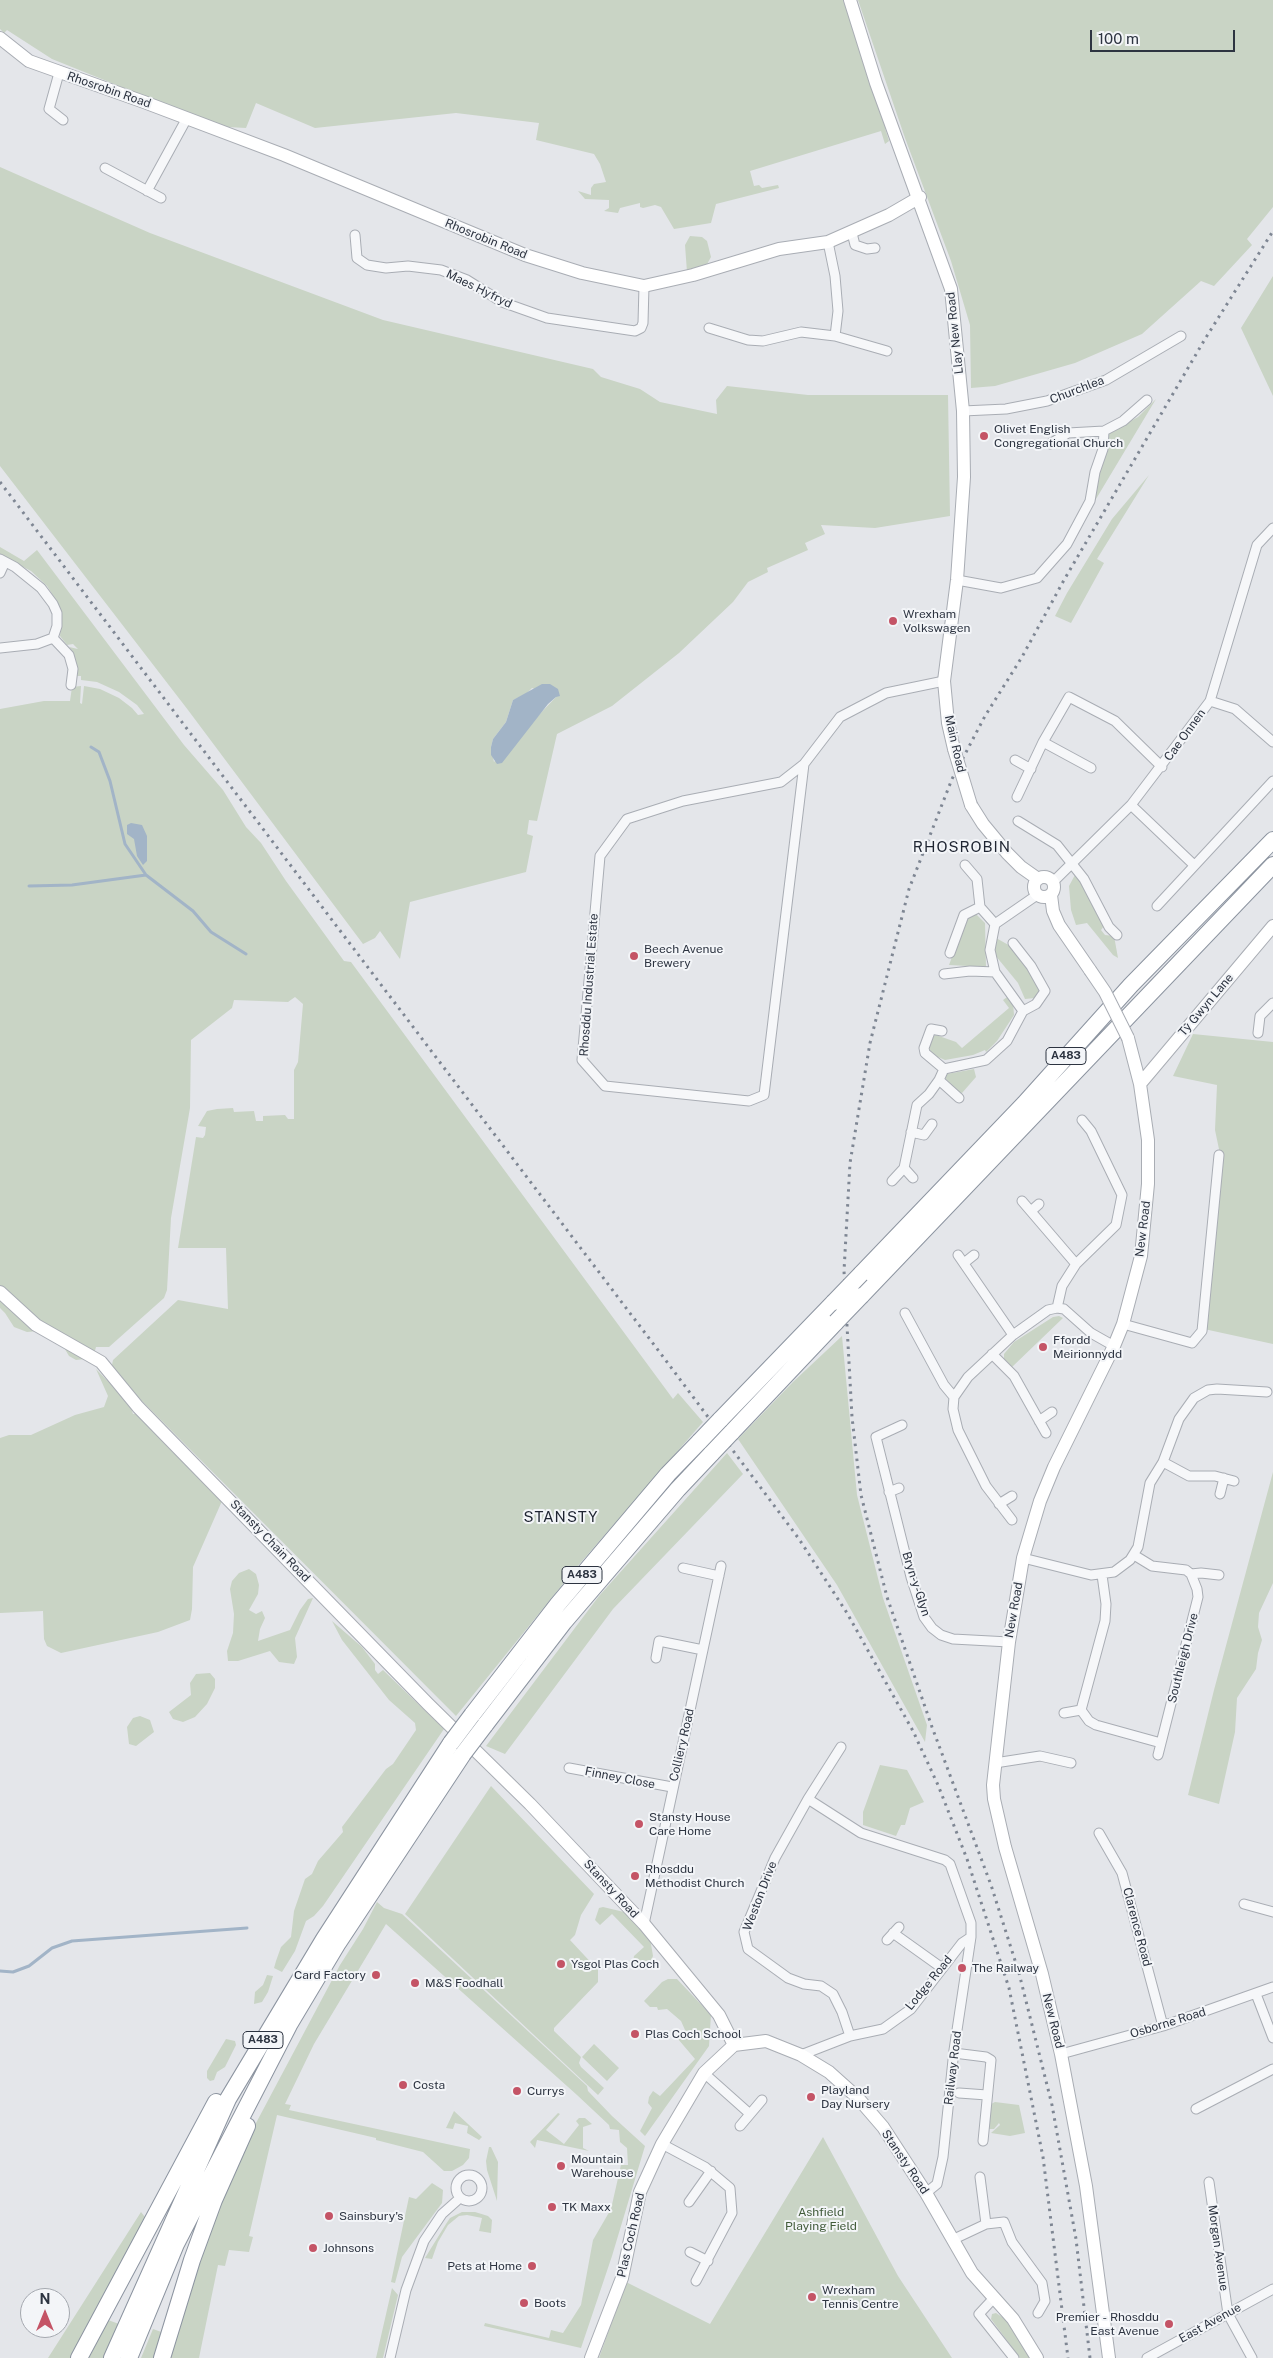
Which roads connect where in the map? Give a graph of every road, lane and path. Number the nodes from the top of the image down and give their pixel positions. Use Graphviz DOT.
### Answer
graph roads {
  1 [pos="850,0"];
  2 [pos="0,38"];
  3 [pos="60,73"];
  4 [pos="187,118"];
  5 [pos="63,120"];
  6 [pos="104,168"];
  7 [pos="147,191"];
  8 [pos="920,197"];
  9 [pos="161,198"];
  10 [pos="852,232"];
  11 [pos="354,235"];
  12 [pos="828,242"];
  13 [pos="875,248"];
  14 [pos="644,286"];
  15 [pos="709,328"];
  16 [pos="836,336"];
  17 [pos="1180,336"];
  18 [pos="887,351"];
  19 [pos="1147,400"];
  20 [pos="962,411"];
  21 [pos="1104,431"];
  22 [pos="1050,444"];
  23 [pos="1273,528"];
  24 [pos="2,561"];
  25 [pos="0,573"];
  26 [pos="957,580"];
  27 [pos="53,638"];
  28 [pos="0,648"];
  29 [pos="944,682"];
  30 [pos="72,685"];
  31 [pos="1210,701"];
  32 [pos="1043,742"];
  33 [pos="1273,742"];
  34 [pos="1015,760"];
  35 [pos="804,764"];
  36 [pos="1162,767"];
  37 [pos="1091,768"];
  38 [pos="1031,769"];
  39 [pos="1273,781"];
  40 [pos="1017,797"];
  41 [pos="1132,805"];
  42 [pos="1018,822"];
  43 [pos="1038,832"];
  44 [pos="1273,840"];
  45 [pos="1034,841"];
  46 [pos="1071,863"];
  47 [pos="965,865"];
  48 [pos="1194,865"];
  49 [pos="1273,866"];
  50 [pos="1038,878"];
  51 [pos="1054,882"];
  52 [pos="1037,895"];
  53 [pos="1051,895"];
  54 [pos="1157,906"];
  55 [pos="980,907"];
  56 [pos="995,924"];
  57 [pos="1273,926"];
  58 [pos="1117,935"];
  59 [pos="1013,943"];
  60 [pos="950,953"];
  61 [pos="994,972"];
  62 [pos="944,974"];
  63 [pos="1273,1004"];
  64 [pos="1023,1011"];
  65 [pos="942,1031"];
  66 [pos="1258,1033"];
  67 [pos="944,1069"];
  68 [pos="939,1080"];
  69 [pos="1140,1084"];
  70 [pos="959,1098"];
  71 [pos="1082,1120"];
  72 [pos="932,1124"];
  73 [pos="911,1132"];
  74 [pos="1219,1155"];
  75 [pos="904,1168"];
  76 [pos="914,1178"];
  77 [pos="892,1181"];
  78 [pos="1022,1201"];
  79 [pos="1039,1204"];
  80 [pos="1031,1211"];
  81 [pos="958,1255"];
  82 [pos="974,1255"];
  83 [pos="964,1263"];
  84 [pos="1076,1264"];
  85 [pos="0,1292"];
  86 [pos="1057,1308"];
  87 [pos="905,1314"];
  88 [pos="1123,1324"];
  89 [pos="1013,1335"];
  90 [pos="1114,1346"];
  91 [pos="992,1354"];
  92 [pos="1267,1392"];
  93 [pos="954,1397"];
  94 [pos="1052,1412"];
  95 [pos="1039,1421"];
  96 [pos="902,1425"];
  97 [pos="1046,1433"];
  98 [pos="1163,1462"];
  99 [pos="1224,1478"];
  100 [pos="1234,1481"];
  101 [pos="899,1488"];
  102 [pos="889,1492"];
  103 [pos="1220,1494"];
  104 [pos="1012,1496"];
  105 [pos="999,1504"];
  106 [pos="1012,1520"];
  107 [pos="1134,1555"];
  108 [pos="1023,1558"];
  109 [pos="721,1566"];
  110 [pos="683,1568"];
  111 [pos="1191,1574"];
  112 [pos="1102,1575"];
  113 [pos="1219,1575"];
  114 [pos="719,1576"];
  115 [pos="1009,1642"];
  116 [pos="704,1650"];
  117 [pos="656,1658"];
  118 [pos="1081,1710"];
  119 [pos="1064,1713"];
  120 [pos="479,1720"];
  121 [pos="1161,1743"];
  122 [pos="842,1747"];
  123 [pos="457,1749"];
  124 [pos="1158,1755"];
  125 [pos="995,1763"];
  126 [pos="1071,1763"];
  127 [pos="569,1768"];
  128 [pos="672,1787"];
  129 [pos="808,1799"];
  130 [pos="530,1804"];
  131 [pos="1099,1833"];
  132 [pos="1244,1904"];
  133 [pos="1273,1912"];
  134 [pos="334,1923"];
  135 [pos="644,1924"];
  136 [pos="893,1933"];
  137 [pos="971,1938"];
  138 [pos="338,1943"];
  139 [pos="942,1968"];
  140 [pos="1273,1988"];
  141 [pos="1256,1994"];
  142 [pos="1163,2026"];
  143 [pos="850,2036"];
  144 [pos="1273,2038"];
  145 [pos="734,2045"];
  146 [pos="954,2053"];
  147 [pos="1061,2054"];
  148 [pos="801,2055"];
  149 [pos="1273,2069"];
  150 [pos="704,2073"];
  151 [pos="959,2093"];
  152 [pos="987,2095"];
  153 [pos="762,2100"];
  154 [pos="1196,2110"];
  155 [pos="750,2114"];
  156 [pos="740,2126"];
  157 [pos="983,2141"];
  158 [pos="662,2144"];
  159 [pos="710,2172"];
  160 [pos="980,2177"];
  161 [pos="1208,2182"];
  162 [pos="926,2193"];
  163 [pos="460,2198"];
  164 [pos="689,2202"];
  165 [pos="986,2224"];
  166 [pos="952,2240"];
  167 [pos="690,2252"];
  168 [pos="708,2261"];
  169 [pos="696,2281"];
  170 [pos="1273,2289"];
  171 [pos="993,2299"];
  172 [pos="1038,2312"];
  173 [pos="1228,2314"];
  174 [pos="79,2358"];
  175 [pos="112,2358"];
  176 [pos="129,2358"];
  177 [pos="162,2358"];
  178 [pos="390,2358"];
  179 [pos="591,2358"];
  180 [pos="1014,2358"];
  181 [pos="1037,2358"];
  182 [pos="1109,2358"];
  183 [pos="1147,2358"];
  184 [pos="1252,2358"];
  1 -- 8 [label="main road, Llay New Road"];
  2 -- 3 [label="main road, Rhosrobin Road"];
  3 -- 4 [label="main road, Rhosrobin Road"];
  3 -- 5 [label="street"];
  4 -- 7 [label="street"];
  4 -- 14 [label="main road, Rhosrobin Road"];
  6 -- 7 [label="street"];
  7 -- 9 [label="street"];
  8 -- 10 [label="main road, Rhosrobin Road"];
  8 -- 20 [label="main road, Llay New Road"];
  10 -- 12 [label="main road, Rhosrobin Road"];
  10 -- 13 [label="street"];
  11 -- 14 [label="street, Maes Hyfryd"];
  12 -- 14 [label="main road, Rhosrobin Road"];
  12 -- 16 [label="street"];
  15 -- 16 [label="street"];
  16 -- 18 [label="street"];
  17 -- 20 [label="street, Churchlea"];
  19 -- 21 [label="street"];
  20 -- 26 [label="main road, Llay New Road"];
  21 -- 22 [label="street"];
  21 -- 26 [label="street"];
  23 -- 31 [label="street, Cae Onnen"];
  24 -- 25 [label="street"];
  24 -- 27 [label="street"];
  26 -- 29 [label="main road, Llay New Road"];
  27 -- 28 [label="street"];
  27 -- 30 [label="street"];
  29 -- 35 [label="street, Rhosddu Industrial Estate"];
  29 -- 50 [label="main road, Main Road, bridge"];
  31 -- 33 [label="street"];
  31 -- 36 [label="street, Cae Onnen"];
  32 -- 36 [label="street"];
  32 -- 37 [label="street"];
  32 -- 38 [label="street"];
  34 -- 38 [label="street"];
  35 -- 35 [label="street, Rhosddu Industrial Estate"];
  36 -- 41 [label="street, Cae Onnen"];
  38 -- 40 [label="street"];
  39 -- 48 [label="street"];
  41 -- 46 [label="street, Cae Onnen"];
  41 -- 48 [label="street"];
  42 -- 43 [label="street"];
  43 -- 45 [label="street"];
  43 -- 46 [label="street"];
  44 -- 120 [label="highway, A483, bridge"];
  46 -- 51 [label="street, Cae Onnen"];
  46 -- 58 [label="street"];
  47 -- 55 [label="street"];
  48 -- 54 [label="street"];
  49 -- 120 [label="highway, A483, bridge"];
  50 -- 51 [label="main road"];
  50 -- 52 [label="main road"];
  51 -- 53 [label="main road, New Road"];
  52 -- 53 [label="main road"];
  52 -- 56 [label="street"];
  53 -- 69 [label="main road, New Road, bridge"];
  55 -- 56 [label="street"];
  55 -- 60 [label="street"];
  56 -- 61 [label="street"];
  57 -- 69 [label="main road, Tŷ Gwyn Lane"];
  59 -- 64 [label="street"];
  61 -- 62 [label="street"];
  61 -- 64 [label="street"];
  63 -- 66 [label="street"];
  64 -- 67 [label="street"];
  65 -- 67 [label="street"];
  67 -- 68 [label="street"];
  68 -- 70 [label="street"];
  68 -- 73 [label="street"];
  69 -- 88 [label="main road, New Road"];
  71 -- 84 [label="street"];
  72 -- 73 [label="street"];
  73 -- 75 [label="street"];
  74 -- 88 [label="street"];
  75 -- 76 [label="street"];
  75 -- 77 [label="street"];
  78 -- 80 [label="street"];
  79 -- 80 [label="street"];
  80 -- 84 [label="street"];
  81 -- 83 [label="street"];
  82 -- 83 [label="street"];
  83 -- 89 [label="street"];
  84 -- 86 [label="street"];
  85 -- 130 [label="main road, Stansty Chain Road"];
  86 -- 89 [label="street"];
  86 -- 90 [label="street"];
  87 -- 93 [label="street"];
  88 -- 90 [label="main road, New Road"];
  89 -- 91 [label="street"];
  90 -- 108 [label="main road, New Road"];
  91 -- 93 [label="street"];
  91 -- 95 [label="street"];
  92 -- 98 [label="street"];
  93 -- 105 [label="street"];
  94 -- 95 [label="street"];
  95 -- 97 [label="street"];
  96 -- 102 [label="street, Bryn-y-Glyn"];
  98 -- 99 [label="street"];
  98 -- 107 [label="street"];
  99 -- 100 [label="street"];
  99 -- 103 [label="street"];
  101 -- 102 [label="street"];
  102 -- 115 [label="street, Bryn-y-Glyn"];
  104 -- 105 [label="street"];
  105 -- 106 [label="street"];
  107 -- 111 [label="street"];
  107 -- 112 [label="street"];
  108 -- 112 [label="street"];
  108 -- 115 [label="main road, New Road"];
  109 -- 114 [label="street, Colliery Road"];
  110 -- 114 [label="street"];
  111 -- 113 [label="street"];
  111 -- 121 [label="street, Southleigh Drive"];
  112 -- 118 [label="street"];
  114 -- 116 [label="street, Colliery Road"];
  115 -- 125 [label="main road, New Road"];
  116 -- 117 [label="street"];
  116 -- 128 [label="street, Colliery Road"];
  118 -- 119 [label="street"];
  118 -- 121 [label="street"];
  120 -- 123 [label="highway, A483, bridge"];
  121 -- 124 [label="street, Southleigh Drive"];
  122 -- 129 [label="street, Weston Drive"];
  123 -- 134 [label="highway, A483"];
  123 -- 138 [label="highway, A483"];
  125 -- 126 [label="street"];
  125 -- 147 [label="main road, New Road"];
  127 -- 128 [label="street, Finney Close"];
  128 -- 135 [label="street, Colliery Road"];
  129 -- 137 [label="street, Railway Road"];
  129 -- 143 [label="street, Weston Drive"];
  130 -- 135 [label="main road, Stansty Road"];
  131 -- 142 [label="street, Clarence Road"];
  132 -- 133 [label="street"];
  134 -- 174 [label="highway, A483"];
  134 -- 175 [label="highway, A483"];
  135 -- 145 [label="main road, Stansty Road"];
  136 -- 139 [label="street"];
  137 -- 139 [label="street, Lodge Road"];
  137 -- 146 [label="street, Railway Road"];
  138 -- 176 [label="highway, A483"];
  138 -- 177 [label="highway, A483"];
  139 -- 143 [label="street, Lodge Road"];
  140 -- 141 [label="street, Osborne Road"];
  141 -- 142 [label="street, Osborne Road"];
  141 -- 144 [label="street"];
  142 -- 147 [label="street, Osborne Road"];
  143 -- 148 [label="street, Lodge Road"];
  145 -- 148 [label="main road, Stansty Road"];
  145 -- 150 [label="main road, Plas Coch Road"];
  146 -- 152 [label="street"];
  146 -- 162 [label="street, Railway Road"];
  147 -- 182 [label="main road, New Road"];
  148 -- 162 [label="main road, Stansty Road"];
  149 -- 154 [label="street"];
  150 -- 155 [label="street"];
  150 -- 158 [label="main road, Plas Coch Road"];
  151 -- 152 [label="street"];
  152 -- 157 [label="street"];
  153 -- 155 [label="street"];
  155 -- 156 [label="street"];
  158 -- 159 [label="street"];
  158 -- 179 [label="main road, Plas Coch Road"];
  159 -- 164 [label="street"];
  159 -- 168 [label="street"];
  160 -- 165 [label="street"];
  161 -- 173 [label="street, Morgan Avenue"];
  162 -- 166 [label="main road, Stansty Road"];
  163 -- 178 [label="street"];
  165 -- 166 [label="street"];
  165 -- 172 [label="street"];
  166 -- 171 [label="main road, Stansty Road"];
  167 -- 168 [label="street"];
  168 -- 169 [label="street"];
  170 -- 173 [label="street, East Avenue"];
  171 -- 180 [label="street"];
  171 -- 181 [label="main road, Stansty Road"];
  173 -- 183 [label="street, East Avenue"];
  173 -- 184 [label="street, Morgan Avenue"];
}
